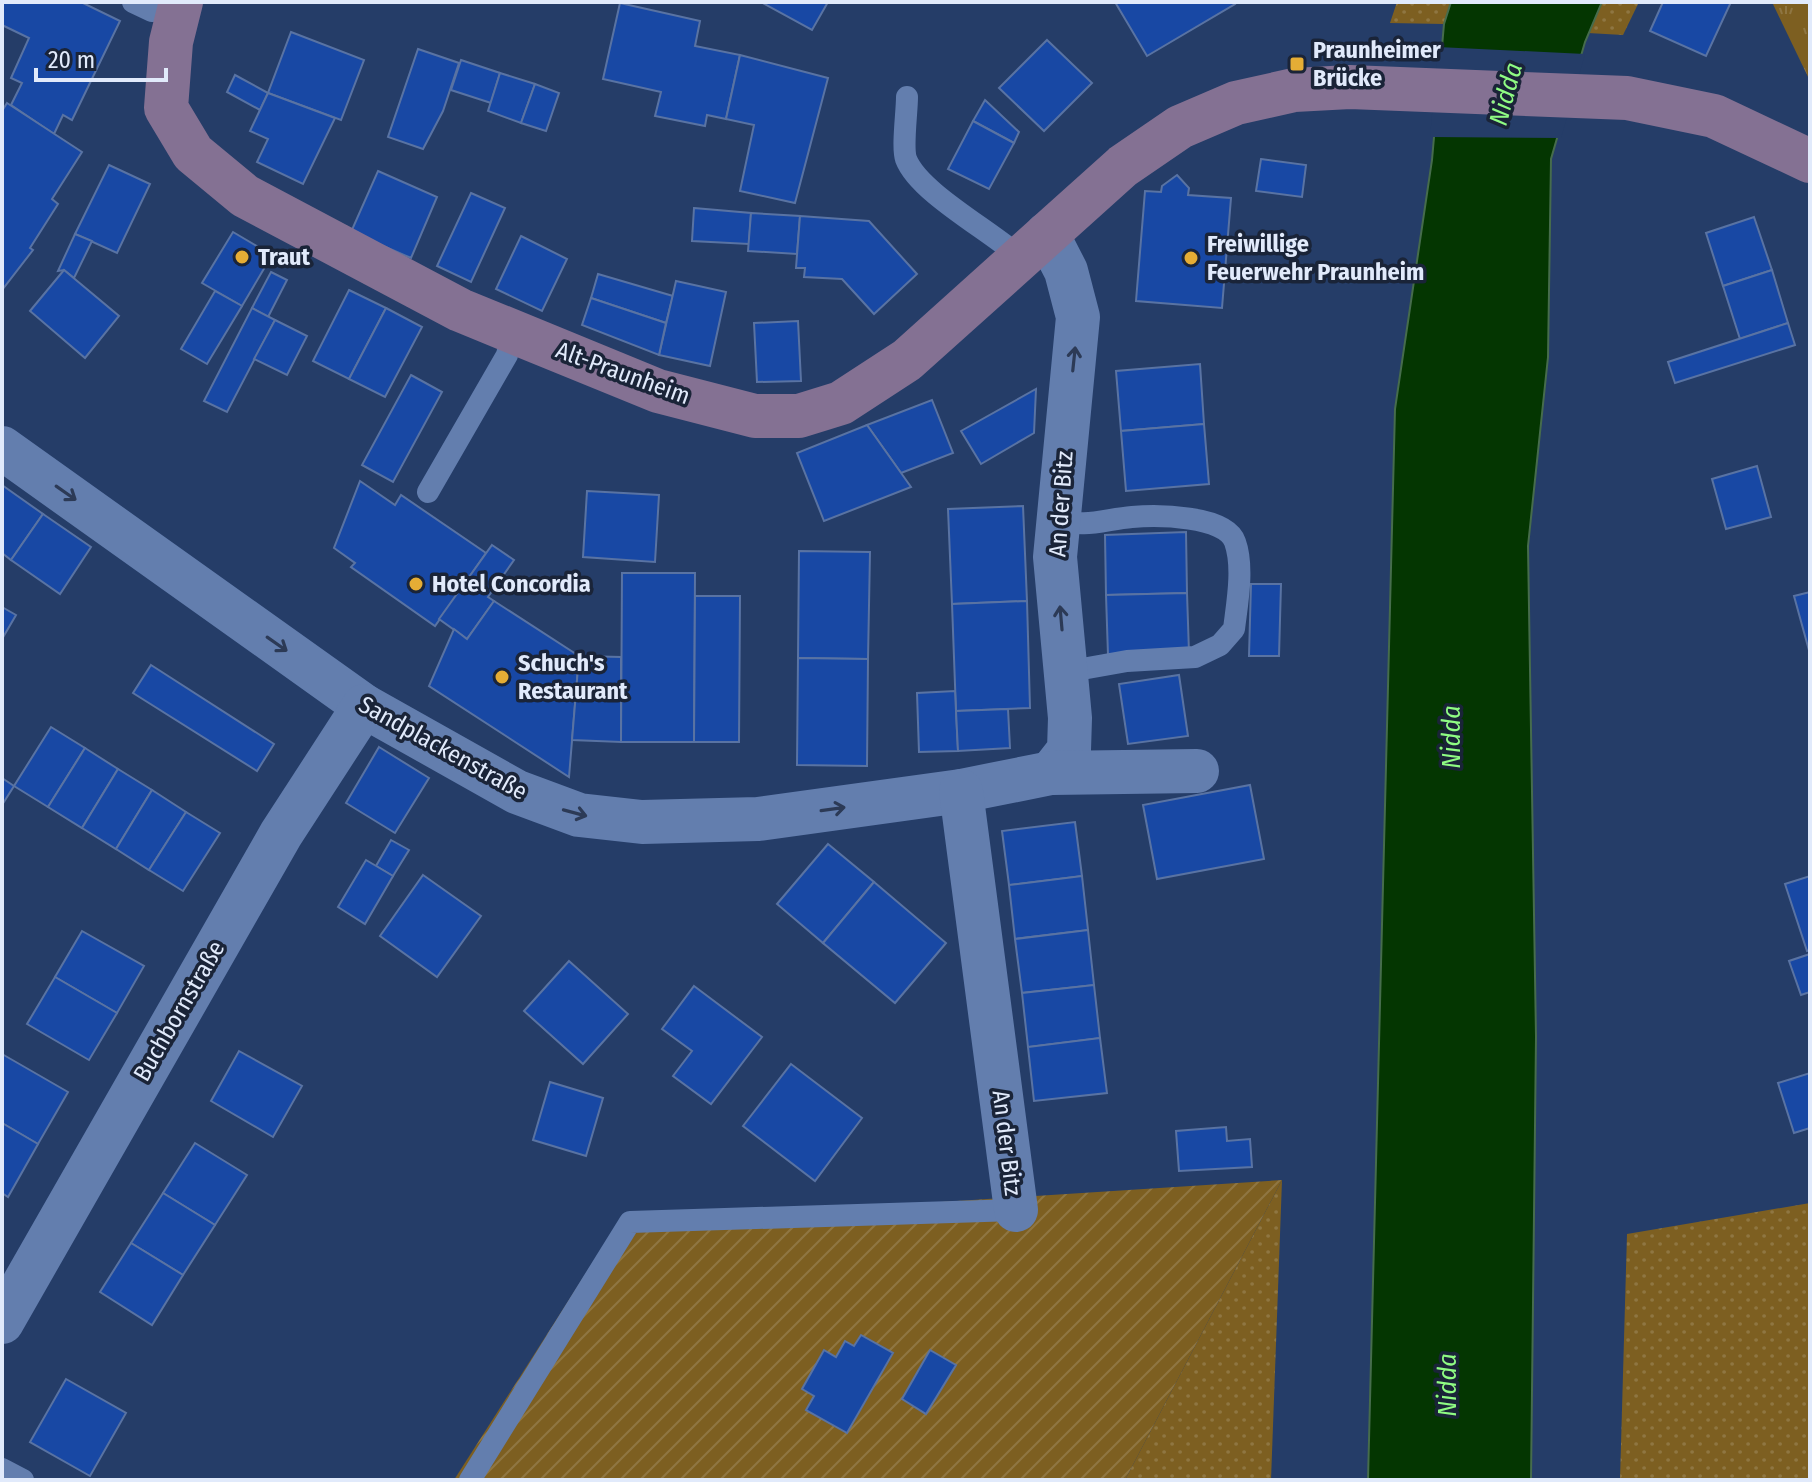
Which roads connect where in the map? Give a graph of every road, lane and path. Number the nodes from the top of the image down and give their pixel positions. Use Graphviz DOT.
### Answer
graph roads {
  1 [pos="133,2"];
  2 [pos="180,3"];
  3 [pos="907,97"];
  4 [pos="1810,161"];
  5 [pos="1035,246"];
  6 [pos="512,331"];
  7 [pos="2,448"];
  8 [pos="428,492"];
  9 [pos="1058,519"];
  10 [pos="1065,664"];
  11 [pos="364,706"];
  12 [pos="1197,771"];
  13 [pos="1051,773"];
  14 [pos="961,791"];
  15 [pos="1016,1210"];
  16 [pos="2,1322"];
  17 [pos="2,1469"];
  18 [pos="23,1480"];
  19 [pos="470,1480"];
  1 -- 2 [label="lane"];
  2 -- 6 [label="main road, Alt-Praunheim"];
  3 -- 5 [label="lane"];
  4 -- 5 [label="main road, Alt-Praunheim"];
  5 -- 6 [label="main road, Alt-Praunheim"];
  9 -- 5 [label="street, An der Bitz, one-way"];
  6 -- 8 [label="lane"];
  7 -- 11 [label="street, Sandplackenstraße, one-way"];
  10 -- 9 [label="street, An der Bitz, one-way"];
  9 -- 10 [label="lane"];
  10 -- 13 [label="street, An der Bitz"];
  11 -- 14 [label="street, Sandplackenstraße, one-way"];
  11 -- 16 [label="street, Buchbornstraße"];
  12 -- 13 [label="street, Sandplackenstraße"];
  13 -- 14 [label="street, Sandplackenstraße"];
  14 -- 15 [label="street, An der Bitz"];
  15 -- 19 [label="lane"];
  17 -- 18 [label="lane"];
}
